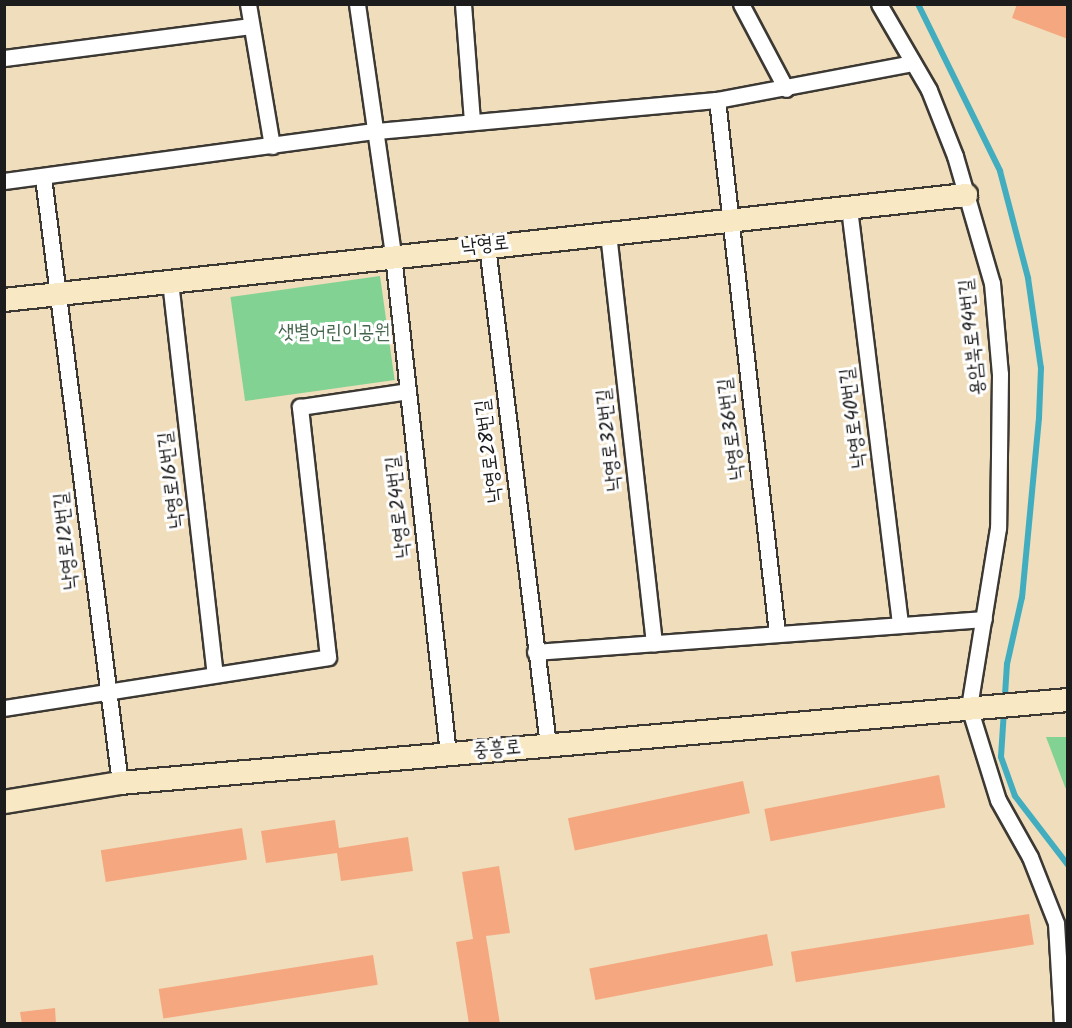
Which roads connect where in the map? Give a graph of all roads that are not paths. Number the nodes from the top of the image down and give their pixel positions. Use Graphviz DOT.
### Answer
graph roads {
  1 [pos="248,4"];
  2 [pos="357,4"];
  3 [pos="463,4"];
  4 [pos="741,4"];
  5 [pos="879,4"];
  6 [pos="251,26"];
  7 [pos="4,58"];
  8 [pos="913,63"];
  9 [pos="786,88"];
  10 [pos="717,100"];
  11 [pos="472,122"];
  12 [pos="376,131"];
  13 [pos="272,146"];
  14 [pos="42,177"];
  15 [pos="4,181"];
  16 [pos="966,195"];
  17 [pos="849,208"];
  18 [pos="729,220"];
  19 [pos="608,233"];
  20 [pos="487,246"];
  21 [pos="393,255"];
  22 [pos="170,281"];
  23 [pos="61,294"];
  24 [pos="4,300"];
  25 [pos="408,391"];
  26 [pos="984,619"];
  27 [pos="900,624"];
  28 [pos="777,633"];
  29 [pos="654,643"];
  30 [pos="535,652"];
  31 [pos="215,673"];
  32 [pos="105,689"];
  33 [pos="1068,700"];
  34 [pos="980,706"];
  35 [pos="4,708"];
  36 [pos="548,745"];
  37 [pos="448,754"];
  38 [pos="120,783"];
  39 [pos="4,802"];
  40 [pos="1062,1023"];
  1 -- 6 [label="street"];
  2 -- 12 [label="street, 낙영로24번길"];
  3 -- 11 [label="street"];
  4 -- 9 [label="street"];
  5 -- 8 [label="street, 용암북로94번길"];
  6 -- 7 [label="street"];
  6 -- 13 [label="street"];
  8 -- 9 [label="street"];
  8 -- 16 [label="street, 용암북로94번길"];
  9 -- 10 [label="street"];
  10 -- 11 [label="street"];
  10 -- 18 [label="street, 낙영로36번길"];
  11 -- 12 [label="street"];
  12 -- 13 [label="street"];
  12 -- 21 [label="street, 낙영로24번길"];
  13 -- 14 [label="street"];
  14 -- 15 [label="street"];
  14 -- 23 [label="street, 낙영로12번길"];
  16 -- 17 [label="street, 낙영로"];
  16 -- 26 [label="street, 용암북로94번길"];
  17 -- 18 [label="street, 낙영로"];
  17 -- 27 [label="street, 낙영로40번길"];
  18 -- 19 [label="street, 낙영로"];
  18 -- 28 [label="street, 낙영로36번길"];
  19 -- 20 [label="street, 낙영로"];
  19 -- 29 [label="street, 낙영로32번길"];
  20 -- 21 [label="street, 낙영로"];
  20 -- 30 [label="street, 낙영로28번길"];
  21 -- 22 [label="street, 낙영로"];
  21 -- 25 [label="street, 낙영로24번길"];
  22 -- 23 [label="street, 낙영로"];
  22 -- 31 [label="street, 낙영로16번길"];
  23 -- 24 [label="street, 낙영로"];
  23 -- 32 [label="street, 낙영로12번길"];
  25 -- 31 [label="street"];
  25 -- 37 [label="street, 낙영로24번길"];
  26 -- 27 [label="street"];
  26 -- 34 [label="street, 용암북로94번길"];
  27 -- 28 [label="street"];
  28 -- 29 [label="street"];
  29 -- 30 [label="street"];
  30 -- 36 [label="street, 낙영로28번길"];
  31 -- 32 [label="street"];
  32 -- 35 [label="street"];
  32 -- 38 [label="street, 낙영로12번길"];
  33 -- 34 [label="street, 중흥로"];
  34 -- 36 [label="street, 중흥로"];
  34 -- 40 [label="street"];
  36 -- 37 [label="street, 중흥로"];
  37 -- 38 [label="street, 중흥로"];
  38 -- 39 [label="street, 중흥로"];
}
